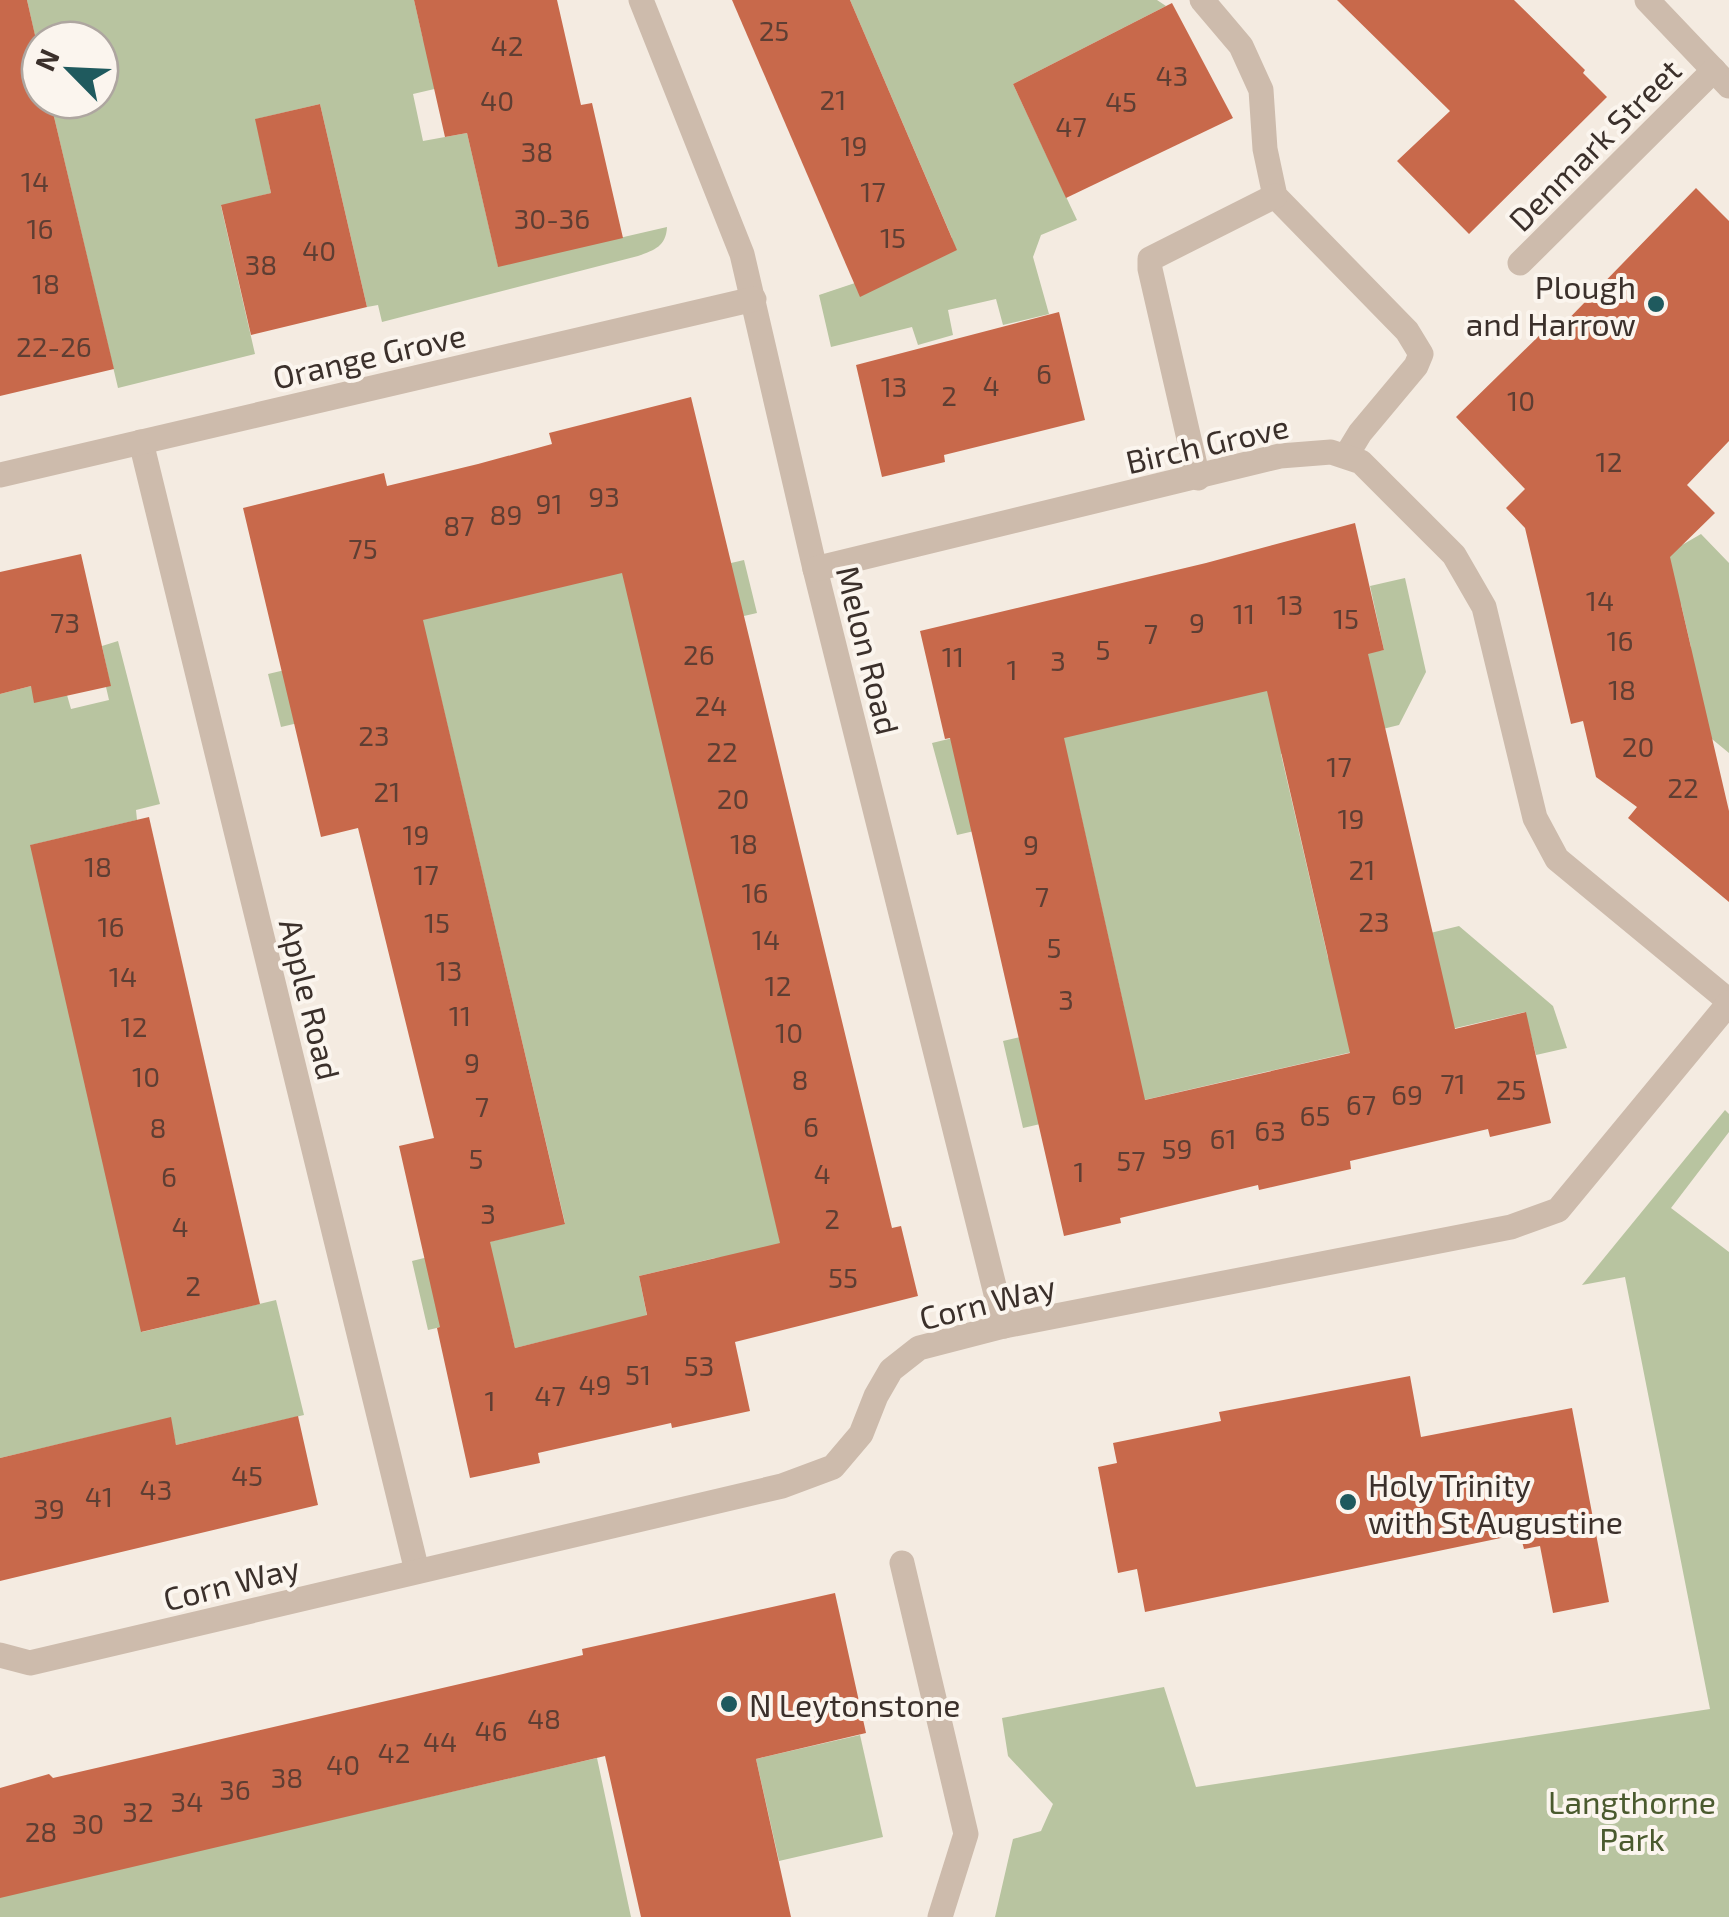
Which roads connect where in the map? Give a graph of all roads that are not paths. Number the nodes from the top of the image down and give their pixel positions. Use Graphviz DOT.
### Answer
graph roads {
  1 [pos="641,0"];
  2 [pos="1202,0"];
  3 [pos="1647,0"];
  4 [pos="1721,78"];
  5 [pos="1275,196"];
  6 [pos="1520,263"];
  7 [pos="754,300"];
  8 [pos="141,442"];
  9 [pos="1346,456"];
  10 [pos="0,476"];
  11 [pos="1198,478"];
  12 [pos="815,569"];
  13 [pos="1729,1002"];
  14 [pos="1004,1326"];
  15 [pos="902,1563"];
  16 [pos="417,1571"];
  17 [pos="0,1656"];
  18 [pos="940,1917"];
  1 -- 7 [label="street, Melon Road"];
  2 -- 5 [label="street"];
  3 -- 4 [label="street"];
  4 -- 6 [label="street, Denmark Street"];
  5 -- 9 [label="street"];
  5 -- 11 [label="street"];
  7 -- 8 [label="street, Orange Grove"];
  7 -- 12 [label="street, Melon Road"];
  8 -- 10 [label="street, Orange Grove"];
  8 -- 16 [label="street, Apple Road"];
  9 -- 11 [label="street, Birch Grove"];
  9 -- 13 [label="street"];
  11 -- 12 [label="street, Birch Grove"];
  12 -- 14 [label="street, Melon Road"];
  13 -- 14 [label="street, Corn Way"];
  14 -- 16 [label="street, Corn Way"];
  15 -- 18 [label="street"];
  16 -- 17 [label="street, Corn Way"];
}
